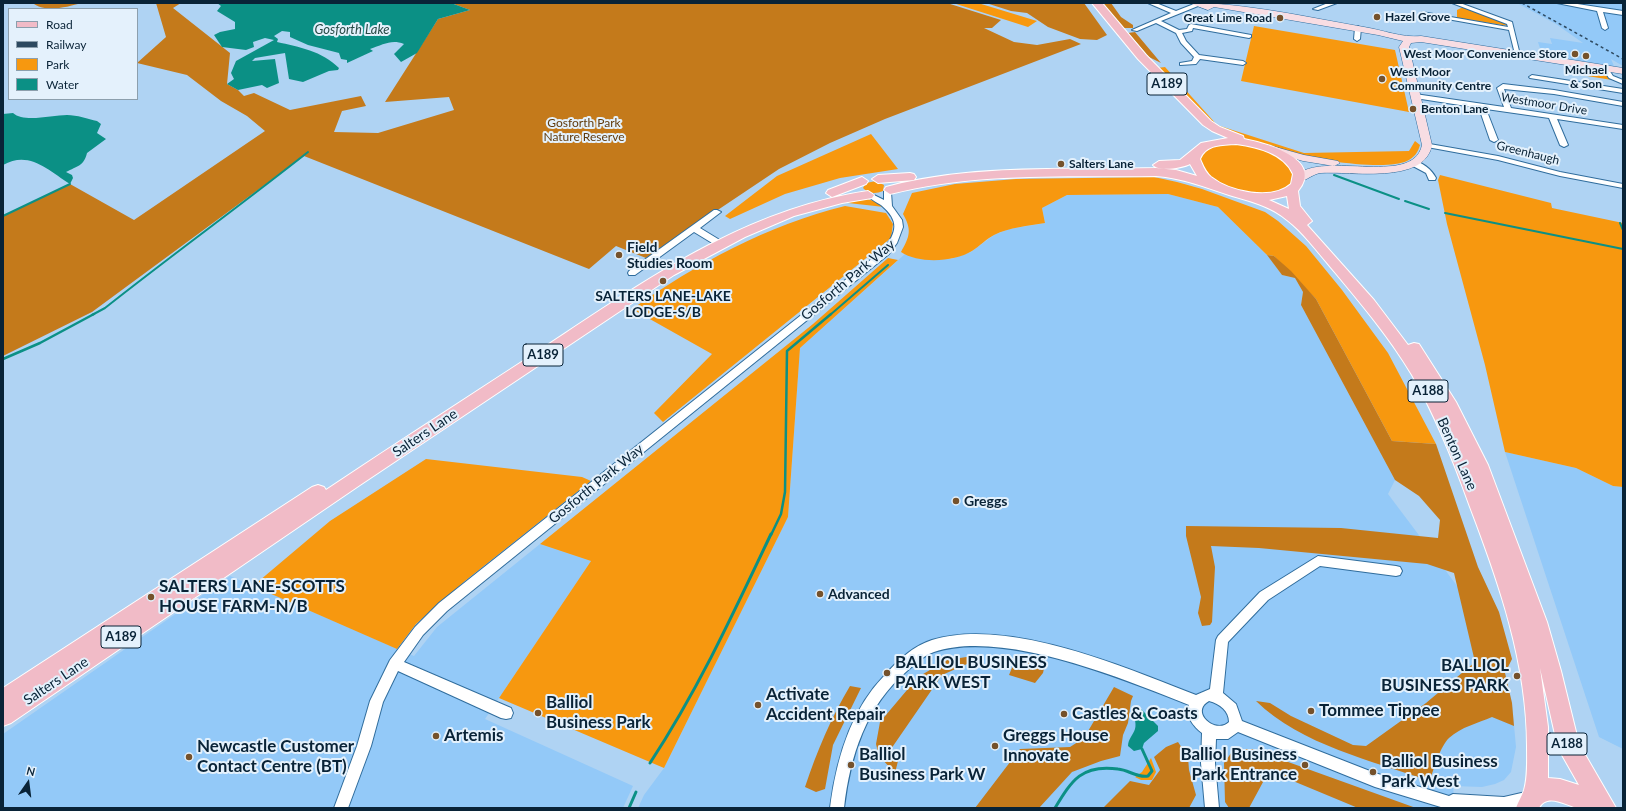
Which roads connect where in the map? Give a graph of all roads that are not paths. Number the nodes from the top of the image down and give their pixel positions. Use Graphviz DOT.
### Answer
graph roads {
  1 [pos="1088,3"];
  2 [pos="1097,3"];
  3 [pos="1151,3"];
  4 [pos="1334,3"];
  5 [pos="1560,3"];
  6 [pos="1195,4"];
  7 [pos="1215,4"];
  8 [pos="1316,9"];
  9 [pos="1599,9"];
  10 [pos="1454,12"];
  11 [pos="1176,13"];
  12 [pos="1623,13"];
  13 [pos="1422,14"];
  14 [pos="1156,21"];
  15 [pos="1358,28"];
  16 [pos="1605,28"];
  17 [pos="1512,29"];
  18 [pos="1135,30"];
  19 [pos="1178,32"];
  20 [pos="1249,36"];
  21 [pos="1357,38"];
  22 [pos="1408,40"];
  23 [pos="1518,54"];
  24 [pos="1197,57"];
  25 [pos="1243,63"];
  26 [pos="1182,64"];
  27 [pos="1605,68"];
  28 [pos="1623,71"];
  29 [pos="1532,77"];
  30 [pos="1623,82"];
  31 [pos="1623,91"];
  32 [pos="1415,96"];
  33 [pos="1623,104"];
  34 [pos="1482,106"];
  35 [pos="1508,110"];
  36 [pos="1552,116"];
  37 [pos="1622,129"];
  38 [pos="1494,140"];
  39 [pos="1254,144"];
  40 [pos="1427,145"];
  41 [pos="1565,145"];
  42 [pos="1267,148"];
  43 [pos="1198,151"];
  44 [pos="1414,163"];
  45 [pos="1388,168"];
  46 [pos="1432,178"];
  47 [pos="878,179"];
  48 [pos="1296,184"];
  49 [pos="1218,186"];
  50 [pos="1623,186"];
  51 [pos="867,191"];
  52 [pos="889,191"];
  53 [pos="1235,192"];
  54 [pos="888,206"];
  55 [pos="717,212"];
  56 [pos="695,229"];
  57 [pos="716,241"];
  58 [pos="632,273"];
  59 [pos="1396,571"];
  60 [pos="395,664"];
  61 [pos="1216,696"];
  62 [pos="3,700"];
  63 [pos="1196,701"];
  64 [pos="506,713"];
  65 [pos="3,716"];
  66 [pos="1236,725"];
  67 [pos="1209,730"];
  68 [pos="1443,800"];
  69 [pos="1531,800"];
  70 [pos="341,808"];
  71 [pos="837,808"];
  72 [pos="1212,808"];
  73 [pos="1460,808"];
  74 [pos="1599,808"];
  75 [pos="1605,808"];
  1 -- 43 [label="main road, A189"];
  2 -- 39 [label="main road, A189"];
  3 -- 11 [label="street"];
  4 -- 8 [label="street"];
  5 -- 9 [label="street"];
  6 -- 7 [label="main road"];
  6 -- 11 [label="street"];
  7 -- 15 [label="main road"];
  9 -- 12 [label="street"];
  9 -- 16 [label="street"];
  10 -- 13 [label="street"];
  10 -- 17 [label="street"];
  10 -- 17 [label="street"];
  11 -- 14 [label="street"];
  14 -- 18 [label="street"];
  14 -- 19 [label="street"];
  15 -- 21 [label="street"];
  15 -- 22 [label="main road"];
  17 -- 23 [label="street"];
  19 -- 20 [label="street"];
  19 -- 24 [label="street"];
  22 -- 23 [label="main road"];
  22 -- 32 [label="main road"];
  23 -- 27 [label="main road"];
  24 -- 25 [label="street"];
  24 -- 26 [label="street"];
  27 -- 28 [label="main road"];
  27 -- 30 [label="street"];
  29 -- 31 [label="street"];
  32 -- 34 [label="street, Westmoor Drive"];
  32 -- 40 [label="main road"];
  33 -- 35 [label="street"];
  34 -- 35 [label="street, Westmoor Drive"];
  34 -- 38 [label="street"];
  35 -- 36 [label="street, Westmoor Drive"];
  36 -- 37 [label="street, Westmoor Drive"];
  36 -- 41 [label="street"];
  39 -- 42 [label="main road, A189"];
  39 -- 43 [label="main road, A189"];
  40 -- 44 [label="main road"];
  40 -- 50 [label="street, Greenhaugh"];
  42 -- 45 [label="main road"];
  42 -- 48 [label="main road, A189"];
  43 -- 47 [label="main road, A189"];
  43 -- 49 [label="main road, A189"];
  44 -- 45 [label="main road"];
  44 -- 46 [label="street"];
  45 -- 48 [label="main road"];
  47 -- 51 [label="main road, A189"];
  47 -- 52 [label="main road"];
  48 -- 53 [label="main road, A189"];
  48 -- 75 [label="main road, Benton Lane / A188"];
  49 -- 52 [label="main road, A189"];
  49 -- 53 [label="main road, A189"];
  51 -- 52 [label="main road, A189"];
  51 -- 54 [label="street, Gosforth Park Way"];
  51 -- 57 [label="main road, Salters Lane / A189"];
  52 -- 54 [label="street"];
  53 -- 69 [label="main road, Benton Lane / A188"];
  54 -- 60 [label="street, Gosforth Park Way"];
  55 -- 56 [label="street"];
  56 -- 57 [label="street"];
  56 -- 58 [label="street"];
  57 -- 62 [label="main road, Salters Lane / A189"];
  57 -- 65 [label="main road, Salters Lane / A189"];
  59 -- 61 [label="street"];
  60 -- 64 [label="street"];
  60 -- 70 [label="street, Gosforth Park Way"];
  61 -- 63 [label="street"];
  61 -- 66 [label="street"];
  63 -- 67 [label="street"];
  63 -- 71 [label="street"];
  66 -- 67 [label="street"];
  66 -- 68 [label="street"];
  67 -- 72 [label="street"];
  68 -- 69 [label="street"];
  68 -- 73 [label="street"];
  69 -- 74 [label="main road"];
}
